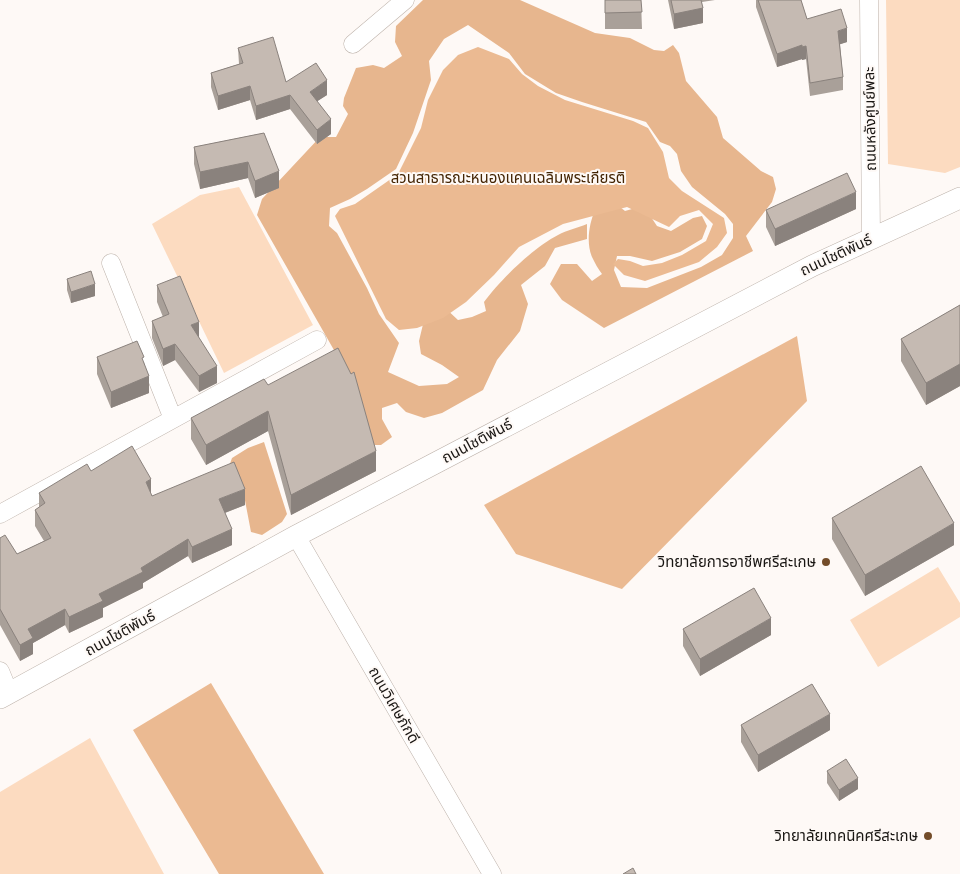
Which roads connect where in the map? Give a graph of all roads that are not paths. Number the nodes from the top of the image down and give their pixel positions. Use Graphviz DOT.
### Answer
graph roads {
  1 [pos="405,0"];
  2 [pos="869,0"];
  3 [pos="353,44"];
  4 [pos="960,198"];
  5 [pos="871,238"];
  6 [pos="111,263"];
  7 [pos="317,340"];
  8 [pos="173,419"];
  9 [pos="0,514"];
  10 [pos="296,536"];
  11 [pos="0,671"];
  12 [pos="4,696"];
  13 [pos="492,874"];
  1 -- 3 [label="street"];
  2 -- 5 [label="street, ถนนหลังศูนย์พละ"];
  4 -- 5 [label="street, ถนนโชติพันธ์"];
  5 -- 10 [label="street, ถนนโชติพันธ์"];
  6 -- 8 [label="street"];
  7 -- 8 [label="street"];
  8 -- 9 [label="street"];
  10 -- 12 [label="street, ถนนโชติพันธ์"];
  10 -- 13 [label="street, ถนนวิเศษภักดี"];
  11 -- 12 [label="street"];
}
